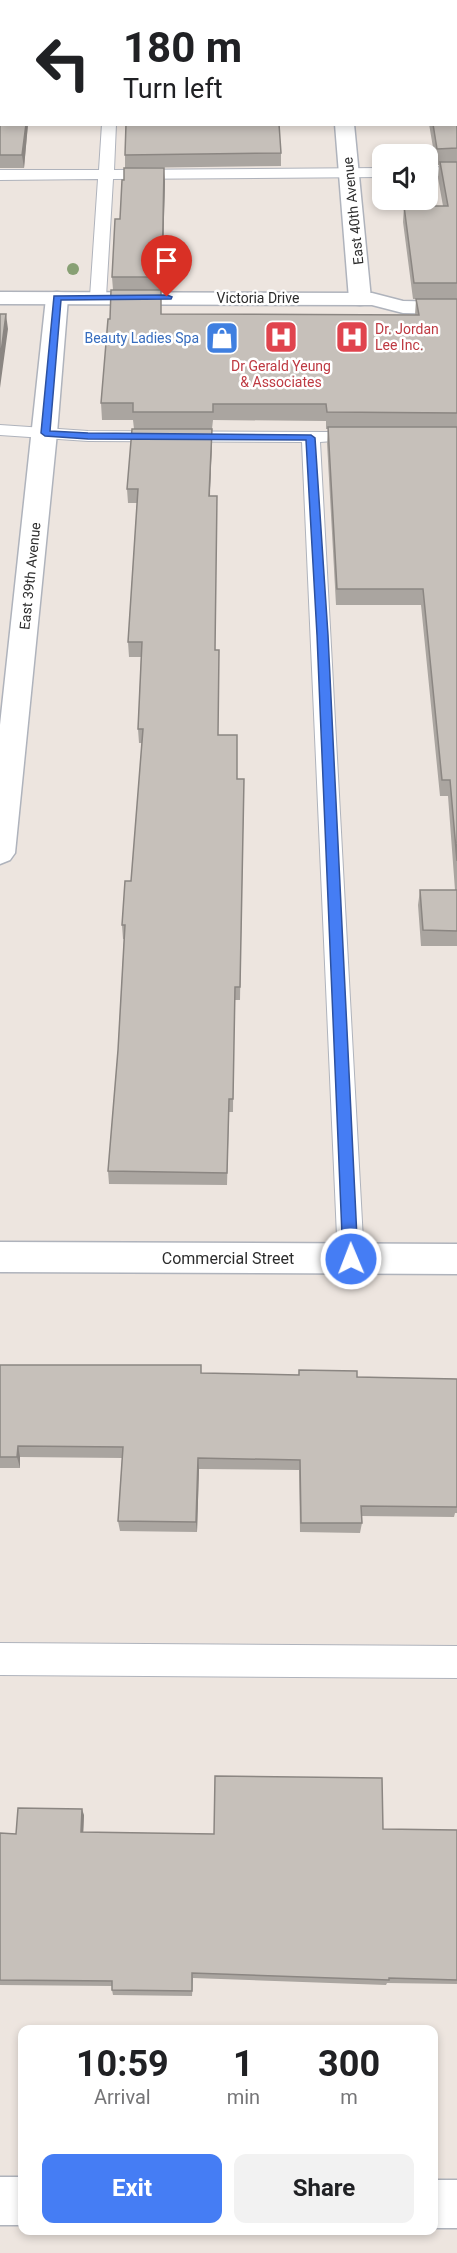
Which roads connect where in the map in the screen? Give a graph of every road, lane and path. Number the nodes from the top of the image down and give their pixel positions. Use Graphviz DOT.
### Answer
graph roads {
  1 [pos="109,126"];
  2 [pos="344,126"];
  3 [pos="457,171"];
  4 [pos="438,172"];
  5 [pos="349,173"];
  6 [pos="372,173"];
  7 [pos="104,174"];
  8 [pos="0,175"];
  9 [pos="457,290"];
  10 [pos="98,297"];
  11 [pos="0,298"];
  12 [pos="57,298"];
  13 [pos="366,299"];
  14 [pos="457,308"];
  15 [pos="0,430"];
  16 [pos="45,433"];
  17 [pos="345,437"];
  18 [pos="311,438"];
  19 [pos="0,853"];
  20 [pos="0,1257"];
  21 [pos="351,1259"];
  22 [pos="457,1259"];
  23 [pos="0,1659"];
  24 [pos="457,1662"];
  25 [pos="0,2201"];
  26 [pos="18,2201"];
  27 [pos="438,2204"];
  28 [pos="457,2204"];
  1 -- 7 [label="lane"];
  2 -- 5 [label="street, East 40th Avenue"];
  3 -- 4 [label="lane"];
  5 -- 6 [label="lane"];
  5 -- 7 [label="lane"];
  5 -- 13 [label="street, East 40th Avenue"];
  7 -- 8 [label="lane"];
  7 -- 10 [label="lane"];
  9 -- 13 [label="street, Victoria Drive"];
  10 -- 12 [label="street, Victoria Drive"];
  10 -- 13 [label="street, Victoria Drive"];
  11 -- 12 [label="street, Victoria Drive"];
  12 -- 16 [label="street, East 39th Avenue"];
  13 -- 14 [label="street, Victoria Drive"];
  15 -- 16 [label="lane"];
  16 -- 18 [label="lane"];
  16 -- 19 [label="street, East 39th Avenue"];
  17 -- 18 [label="lane"];
  18 -- 21 [label="lane"];
  20 -- 21 [label="street, Commercial Street"];
  21 -- 22 [label="street, Commercial Street"];
  23 -- 24 [label="lane"];
  25 -- 26 [label="street"];
  27 -- 28 [label="street"];
}
